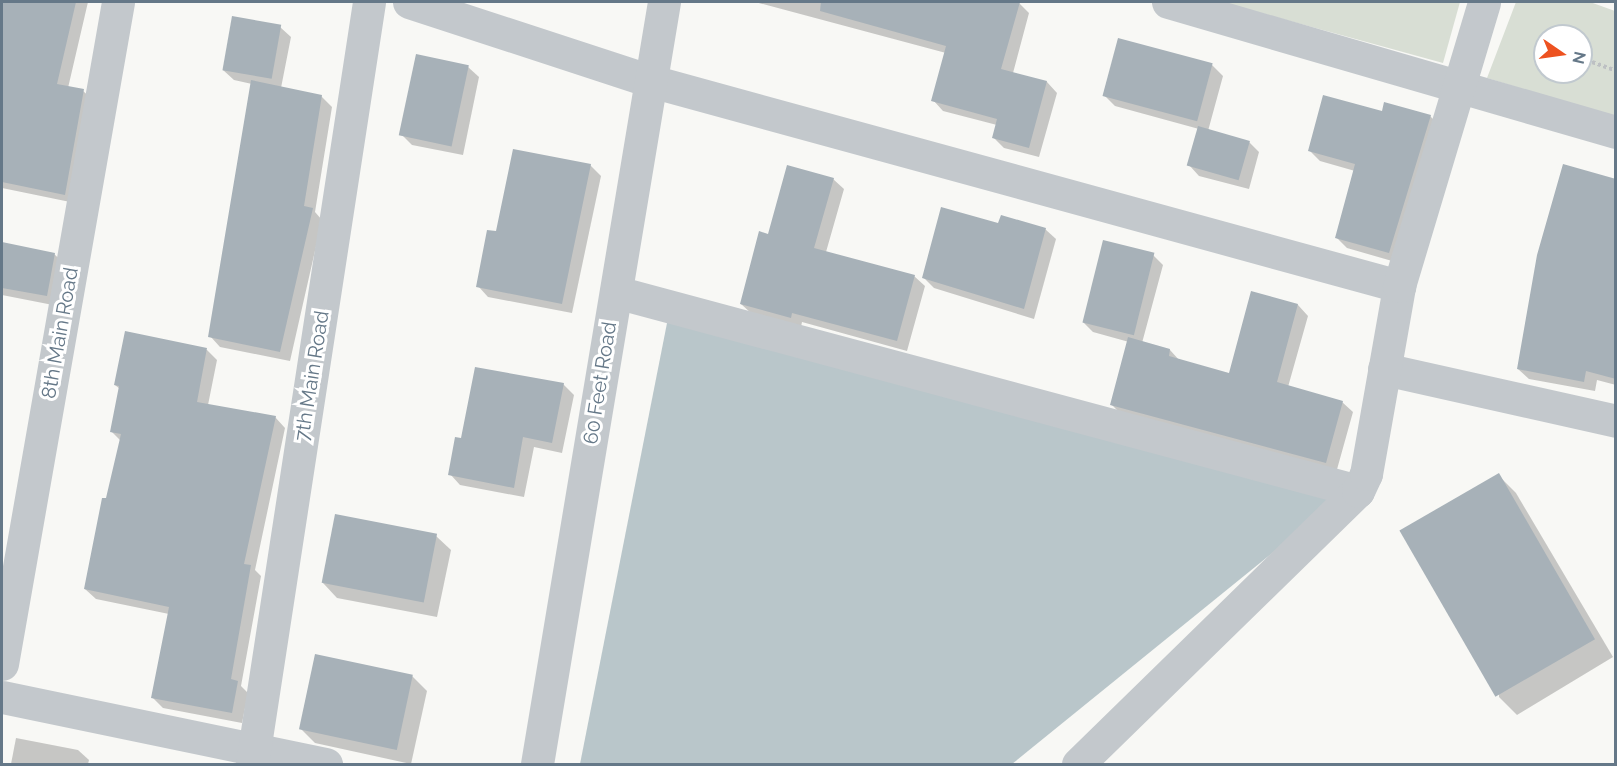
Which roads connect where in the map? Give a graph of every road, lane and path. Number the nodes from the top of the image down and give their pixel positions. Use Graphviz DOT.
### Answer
graph roads {
  1 [pos="118,2"];
  2 [pos="369,2"];
  3 [pos="409,2"];
  4 [pos="664,2"];
  5 [pos="1168,2"];
  6 [pos="1484,2"];
  7 [pos="1593,62"];
  8 [pos="1616,71"];
  9 [pos="651,81"];
  10 [pos="1460,84"];
  11 [pos="1616,132"];
  12 [pos="1399,286"];
  13 [pos="616,292"];
  14 [pos="1384,369"];
  15 [pos="1616,421"];
  16 [pos="1358,492"];
  17 [pos="2,663"];
  18 [pos="2,697"];
  19 [pos="253,758"];
  20 [pos="326,765"];
  21 [pos="537,765"];
  22 [pos="1078,765"];
  1 -- 17 [label="street, 8th Main Road"];
  2 -- 19 [label="street, 7th Main Road"];
  3 -- 9 [label="street"];
  4 -- 9 [label="street, 60 Feet Road"];
  5 -- 10 [label="street"];
  6 -- 10 [label="street"];
  7 -- 8 [label="path"];
  9 -- 12 [label="street"];
  9 -- 13 [label="street, 60 Feet Road"];
  10 -- 11 [label="street"];
  10 -- 12 [label="street"];
  12 -- 14 [label="street"];
  13 -- 16 [label="street"];
  13 -- 21 [label="street, 60 Feet Road"];
  14 -- 15 [label="street"];
  14 -- 16 [label="street"];
  16 -- 22 [label="street"];
  18 -- 19 [label="street"];
  19 -- 20 [label="street"];
}
